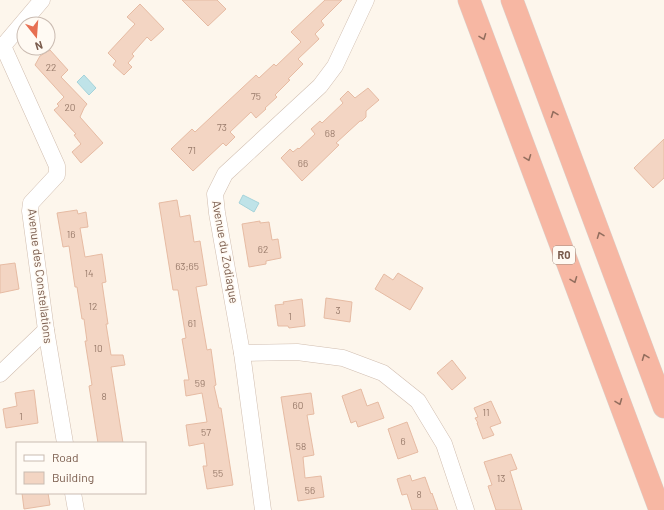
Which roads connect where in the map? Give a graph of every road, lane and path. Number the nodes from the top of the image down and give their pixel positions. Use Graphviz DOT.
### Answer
graph roads {
  1 [pos="42,0"];
  2 [pos="366,0"];
  3 [pos="469,0"];
  4 [pos="512,0"];
  5 [pos="2,48"];
  6 [pos="46,330"];
  7 [pos="242,353"];
  8 [pos="0,374"];
  9 [pos="664,407"];
  10 [pos="65,442"];
  11 [pos="73,494"];
  12 [pos="76,510"];
  13 [pos="263,510"];
  14 [pos="466,510"];
  15 [pos="660,510"];
  1 -- 5 [label="street, Avenue des Constellations"];
  2 -- 7 [label="street, Avenue du Zodiaque"];
  3 -- 15 [label="highway, R0, one-way"];
  9 -- 4 [label="highway, one-way"];
  5 -- 6 [label="street, Avenue des Constellations"];
  6 -- 8 [label="street"];
  6 -- 10 [label="street, Avenue des Constellations"];
  7 -- 13 [label="street, Avenue du Zodiaque"];
  7 -- 14 [label="street"];
  11 -- 12 [label="street"];
}
